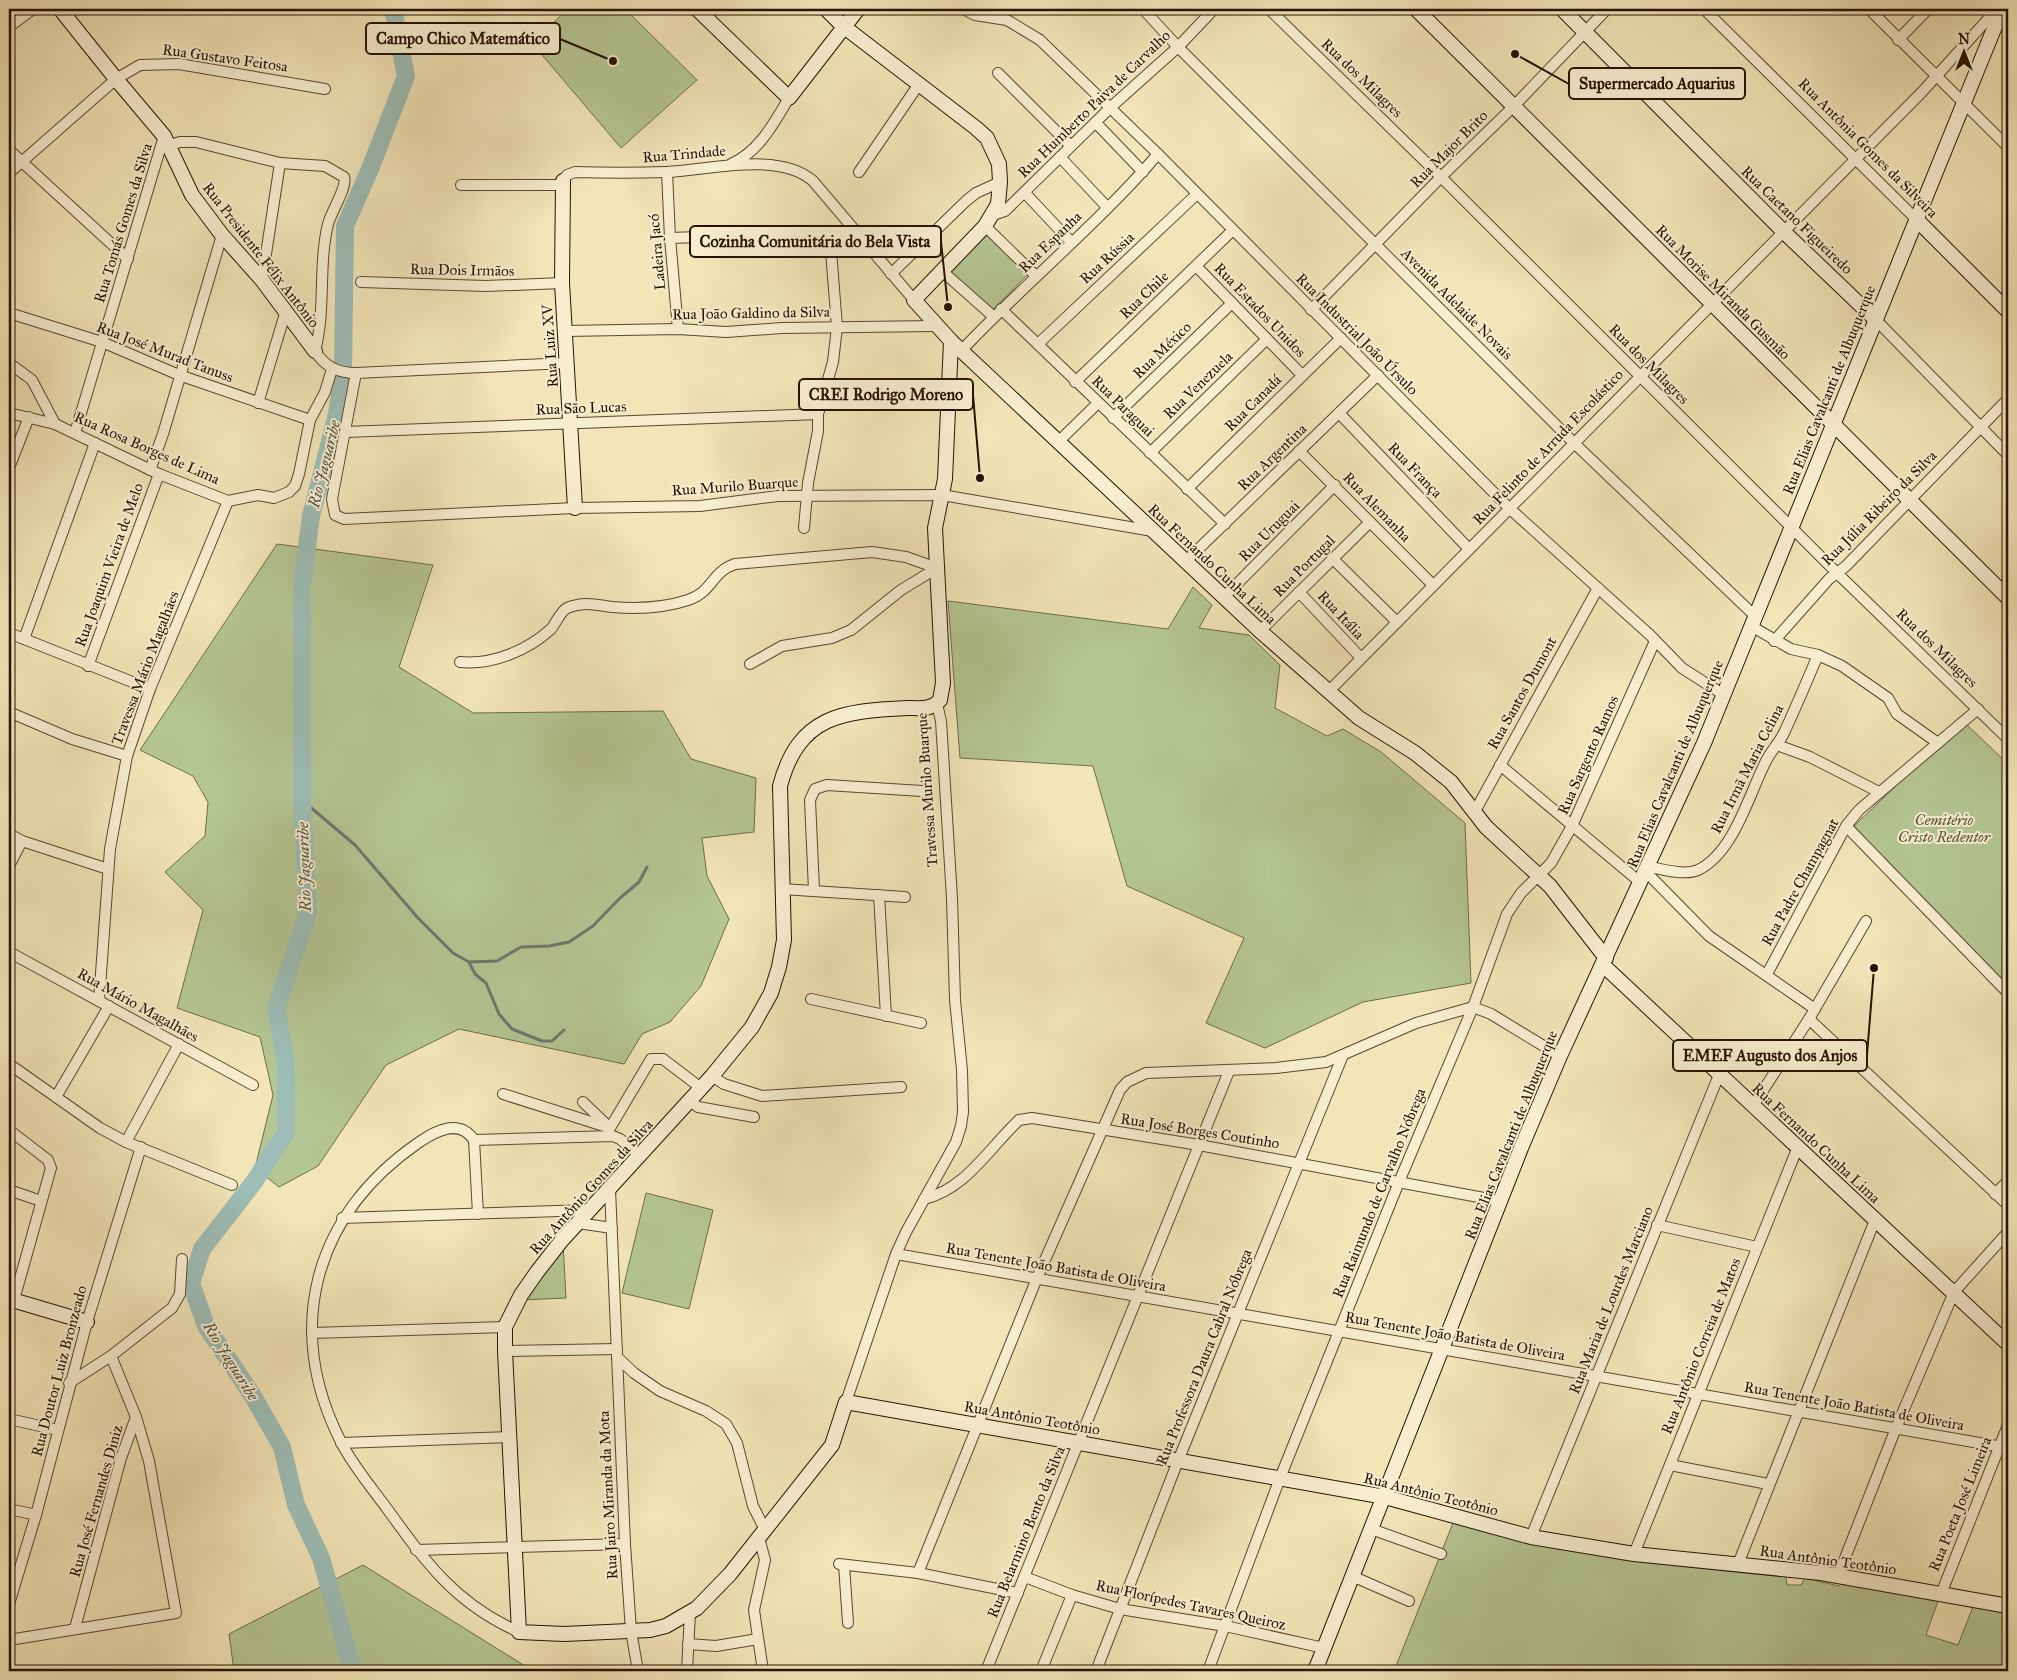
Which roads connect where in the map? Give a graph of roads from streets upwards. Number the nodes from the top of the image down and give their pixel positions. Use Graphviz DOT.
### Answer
graph roads {
  1 [pos="33,9"];
  2 [pos="60,9"];
  3 [pos="697,9"];
  4 [pos="826,9"];
  5 [pos="858,9"];
  6 [pos="963,9"];
  7 [pos="1143,9"];
  8 [pos="1214,9"];
  9 [pos="1269,9"];
  10 [pos="1416,9"];
  11 [pos="1562,9"];
  12 [pos="1607,9"];
  13 [pos="1704,9"];
  14 [pos="1869,9"];
  15 [pos="1928,9"];
  16 [pos="1997,9"];
  17 [pos="2002,9"];
  18 [pos="843,26"];
  19 [pos="9,27"];
  20 [pos="1584,31"];
  21 [pos="1898,40"];
  22 [pos="1178,48"];
  23 [pos="998,73"];
  24 [pos="1936,77"];
  25 [pos="116,79"];
  26 [pos="919,84"];
  27 [pos="325,89"];
  28 [pos="789,98"];
  29 [pos="1963,102"];
  30 [pos="1514,106"];
  31 [pos="1111,107"];
  32 [pos="1096,123"];
  33 [pos="167,141"];
  34 [pos="1071,146"];
  35 [pos="2008,147"];
  36 [pos="9,150"];
  37 [pos="1158,154"];
  38 [pos="1060,157"];
  39 [pos="1855,158"];
  40 [pos="21,160"];
  41 [pos="280,163"];
  42 [pos="728,165"];
  43 [pos="667,172"];
  44 [pos="859,172"];
  45 [pos="1143,172"];
  46 [pos="9,173"];
  47 [pos="808,176"];
  48 [pos="1441,177"];
  49 [pos="1000,182"];
  50 [pos="563,183"];
  51 [pos="461,185"];
  52 [pos="1025,192"];
  53 [pos="1197,194"];
  54 [pos="1107,207"];
  55 [pos="1916,219"];
  56 [pos="989,221"];
  57 [pos="1233,230"];
  58 [pos="1784,232"];
  59 [pos="222,235"];
  60 [pos="670,238"];
  61 [pos="1071,242"];
  62 [pos="1376,244"];
  63 [pos="128,259"];
  64 [pos="1196,266"];
  65 [pos="942,271"];
  66 [pos="892,274"];
  67 [pos="1036,276"];
  68 [pos="262,280"];
  69 [pos="361,282"];
  70 [pos="562,284"];
  71 [pos="914,300"];
  72 [pos="1232,303"];
  73 [pos="1712,304"];
  74 [pos="1311,310"];
  75 [pos="2008,310"];
  76 [pos="9,313"];
  77 [pos="997,313"];
  78 [pos="286,314"];
  79 [pos="1875,319"];
  80 [pos="936,326"];
  81 [pos="837,327"];
  82 [pos="678,329"];
  83 [pos="566,331"];
  84 [pos="1341,338"];
  85 [pos="1267,339"];
  86 [pos="951,340"];
  87 [pos="102,342"];
  88 [pos="1038,344"];
  89 [pos="962,350"];
  90 [pos="315,351"];
  91 [pos="567,363"];
  92 [pos="9,364"];
  93 [pos="334,370"];
  94 [pos="353,373"];
  95 [pos="179,375"];
  96 [pos="1302,375"];
  97 [pos="1378,375"];
  98 [pos="1640,375"];
  99 [pos="1075,382"];
  100 [pos="2008,399"];
  101 [pos="258,403"];
  102 [pos="1098,403"];
  103 [pos="1339,412"];
  104 [pos="9,413"];
  105 [pos="818,414"];
  106 [pos="29,417"];
  107 [pos="1113,418"];
  108 [pos="310,420"];
  109 [pos="572,423"];
  110 [pos="1832,423"];
  111 [pos="55,424"];
  112 [pos="1981,427"];
  113 [pos="346,432"];
  114 [pos="75,433"];
  115 [pos="1059,441"];
  116 [pos="95,443"];
  117 [pos="1574,443"];
  118 [pos="1300,451"];
  119 [pos="1150,453"];
  120 [pos="2008,454"];
  121 [pos="9,468"];
  122 [pos="155,472"];
  123 [pos="1335,486"];
  124 [pos="1187,489"];
  125 [pos="942,494"];
  126 [pos="806,496"];
  127 [pos="1909,499"];
  128 [pos="228,501"];
  129 [pos="575,508"];
  130 [pos="1509,508"];
  131 [pos="1370,522"];
  132 [pos="1225,524"];
  133 [pos="1791,526"];
  134 [pos="804,528"];
  135 [pos="1152,531"];
  136 [pos="1469,549"];
  137 [pos="1333,558"];
  138 [pos="1186,560"];
  139 [pos="937,568"];
  140 [pos="1837,573"];
  141 [pos="1433,585"];
  142 [pos="1598,588"];
  143 [pos="1300,592"];
  144 [pos="1224,597"];
  145 [pos="2008,598"];
  146 [pos="1753,621"];
  147 [pos="1397,622"];
  148 [pos="1260,631"];
  149 [pos="9,633"];
  150 [pos="24,639"];
  151 [pos="1774,640"];
  152 [pos="1655,641"];
  153 [pos="1818,655"];
  154 [pos="1361,658"];
  155 [pos="460,662"];
  156 [pos="750,664"];
  157 [pos="88,666"];
  158 [pos="150,689"];
  159 [pos="1329,692"];
  160 [pos="1724,695"];
  161 [pos="937,704"];
  162 [pos="1978,709"];
  163 [pos="9,712"];
  164 [pos="2008,739"];
  165 [pos="1938,743"];
  166 [pos="1777,745"];
  167 [pos="127,756"];
  168 [pos="1500,765"];
  169 [pos="922,791"];
  170 [pos="1879,792"];
  171 [pos="1474,813"];
  172 [pos="1572,826"];
  173 [pos="1846,826"];
  174 [pos="9,834"];
  175 [pos="22,841"];
  176 [pos="9,866"];
  177 [pos="108,869"];
  178 [pos="1645,874"];
  179 [pos="1540,876"];
  180 [pos="782,889"];
  181 [pos="814,890"];
  182 [pos="879,895"];
  183 [pos="905,897"];
  184 [pos="1866,921"];
  185 [pos="9,952"];
  186 [pos="1604,961"];
  187 [pos="1767,974"];
  188 [pos="2008,993"];
  189 [pos="811,1000"];
  190 [pos="104,1003"];
  191 [pos="1474,1007"];
  192 [pos="1815,1009"];
  193 [pos="886,1016"];
  194 [pos="1809,1019"];
  195 [pos="921,1023"];
  196 [pos="179,1044"];
  197 [pos="1343,1055"];
  198 [pos="1560,1056"];
  199 [pos="9,1064"];
  200 [pos="1228,1070"];
  201 [pos="1719,1075"];
  202 [pos="712,1076"];
  203 [pos="253,1085"];
  204 [pos="901,1087"];
  205 [pos="701,1088"];
  206 [pos="503,1094"];
  207 [pos="56,1097"];
  208 [pos="690,1101"];
  209 [pos="583,1102"];
  210 [pos="1753,1106"];
  211 [pos="754,1117"];
  212 [pos="9,1130"];
  213 [pos="1103,1131"];
  214 [pos="612,1132"];
  215 [pos="474,1140"];
  216 [pos="126,1142"];
  217 [pos="1199,1145"];
  218 [pos="141,1147"];
  219 [pos="1797,1149"];
  220 [pos="641,1156"];
  221 [pos="1300,1163"];
  222 [pos="2008,1180"];
  223 [pos="1399,1182"];
  224 [pos="232,1184"];
  225 [pos="610,1189"];
  226 [pos="9,1190"];
  227 [pos="1996,1194"];
  228 [pos="924,1199"];
  229 [pos="42,1201"];
  230 [pos="1500,1201"];
  231 [pos="2008,1205"];
  232 [pos="590,1210"];
  233 [pos="478,1214"];
  234 [pos="342,1218"];
  235 [pos="1875,1220"];
  236 [pos="578,1223"];
  237 [pos="1657,1226"];
  238 [pos="612,1228"];
  239 [pos="2008,1232"];
  240 [pos="1757,1247"];
  241 [pos="896,1254"];
  242 [pos="182,1259"];
  243 [pos="1037,1278"];
  244 [pos="1954,1292"];
  245 [pos="1138,1297"];
  246 [pos="11,1299"];
  247 [pos="1238,1313"];
  248 [pos="87,1322"];
  249 [pos="505,1327"];
  250 [pos="1338,1332"];
  251 [pos="312,1333"];
  252 [pos="2008,1344"];
  253 [pos="1442,1350"];
  254 [pos="505,1351"];
  255 [pos="617,1352"];
  256 [pos="111,1356"];
  257 [pos="1596,1375"];
  258 [pos="69,1383"];
  259 [pos="1697,1394"];
  260 [pos="846,1402"];
  261 [pos="1798,1412"];
  262 [pos="136,1417"];
  263 [pos="9,1419"];
  264 [pos="978,1425"];
  265 [pos="2008,1425"];
  266 [pos="1896,1428"];
  267 [pos="58,1430"];
  268 [pos="510,1437"];
  269 [pos="341,1443"];
  270 [pos="1078,1443"];
  271 [pos="2004,1447"];
  272 [pos="1178,1461"];
  273 [pos="1670,1465"];
  274 [pos="1280,1478"];
  275 [pos="1768,1484"];
  276 [pos="1384,1497"];
  277 [pos="9,1509"];
  278 [pos="36,1515"];
  279 [pos="1371,1529"];
  280 [pos="762,1534"];
  281 [pos="1531,1537"];
  282 [pos="625,1544"];
  283 [pos="516,1547"];
  284 [pos="416,1550"];
  285 [pos="1441,1554"];
  286 [pos="1634,1554"];
  287 [pos="1738,1564"];
  288 [pos="918,1573"];
  289 [pos="1352,1576"];
  290 [pos="1838,1576"];
  291 [pos="1025,1577"];
  292 [pos="1018,1593"];
  293 [pos="1940,1594"];
  294 [pos="1072,1595"];
  295 [pos="9,1598"];
  296 [pos="1409,1601"];
  297 [pos="2008,1606"];
  298 [pos="1120,1609"];
  299 [pos="690,1613"];
  300 [pos="848,1623"];
  301 [pos="1225,1626"];
  302 [pos="76,1628"];
  303 [pos="631,1631"];
  304 [pos="519,1632"];
  305 [pos="758,1639"];
  306 [pos="9,1640"];
  307 [pos="688,1644"];
  308 [pos="1324,1648"];
  309 [pos="638,1671"];
  310 [pos="687,1671"];
  311 [pos="763,1671"];
  312 [pos="986,1671"];
  313 [pos="1041,1671"];
  314 [pos="1096,1671"];
  315 [pos="1208,1671"];
  316 [pos="1315,1671"];
  1 -- 19 [label="street"];
  2 -- 25 [label="street, Rua Presidente Félix Antônio"];
  3 -- 28 [label="street"];
  4 -- 18 [label="street"];
  5 -- 18 [label="street"];
  6 -- 31 [label="street, Rua Industrial João Úrsulo"];
  7 -- 22 [label="street, Avenida Adelaide Novais"];
  8 -- 22 [label="street, Rua Humberto Paiva de Carvalho"];
  9 -- 48 [label="street, Rua dos Milagres"];
  10 -- 30 [label="street, Rua Morise Miranda Gusmão"];
  11 -- 20 [label="street, Rua Caetano Figueiredo"];
  12 -- 20 [label="street, Rua Major Brito"];
  13 -- 39 [label="street, Rua Antônia Gomes da Silveira"];
  14 -- 21 [label="street"];
  15 -- 21 [label="street"];
  16 -- 24 [label="street, Rua Felinto de Arruda Escolástico"];
  17 -- 29 [label="street, Rua Elias Cavalcanti de Albuquerque"];
  18 -- 26 [label="street"];
  18 -- 28 [label="street"];
  20 -- 30 [label="street, Rua Major Brito"];
  20 -- 58 [label="street, Rua Caetano Figueiredo"];
  21 -- 24 [label="street"];
  22 -- 31 [label="street, Rua Humberto Paiva de Carvalho"];
  22 -- 62 [label="street, Avenida Adelaide Novais"];
  23 -- 34 [label="street"];
  24 -- 29 [label="street"];
  24 -- 39 [label="street, Rua Felinto de Arruda Escolástico"];
  25 -- 27 [label="street, Rua Gustavo Feitosa"];
  25 -- 33 [label="street, Rua Presidente Félix Antônio"];
  25 -- 40 [label="street, Rua Gustavo Feitosa"];
  26 -- 44 [label="street"];
  26 -- 49 [label="street"];
  28 -- 42 [label="street"];
  29 -- 35 [label="street"];
  29 -- 55 [label="street, Rua Elias Cavalcanti de Albuquerque"];
  30 -- 48 [label="street, Rua Major Brito"];
  30 -- 73 [label="street, Rua Morise Miranda Gusmão"];
  31 -- 32 [label="street, Rua Humberto Paiva de Carvalho"];
  31 -- 37 [label="street, Rua Industrial João Úrsulo"];
  32 -- 34 [label="street, Rua Humberto Paiva de Carvalho"];
  32 -- 45 [label="street"];
  33 -- 41 [label="street"];
  33 -- 59 [label="street, Rua Presidente Félix Antônio"];
  33 -- 63 [label="street, Rua Tomás Gomes da Silva"];
  34 -- 38 [label="street, Rua Humberto Paiva de Carvalho"];
  36 -- 40 [label="street"];
  37 -- 45 [label="street, Rua Espanha"];
  37 -- 53 [label="street, Rua Industrial João Úrsulo"];
  38 -- 52 [label="street, Rua Humberto Paiva de Carvalho"];
  38 -- 54 [label="street"];
  39 -- 55 [label="street, Rua Antônia Gomes da Silveira"];
  39 -- 58 [label="street, Rua Felinto de Arruda Escolástico"];
  40 -- 46 [label="street, Rua Gustavo Feitosa"];
  40 -- 63 [label="street"];
  41 -- 68 [label="street"];
  41 -- 90 [label="street"];
  42 -- 43 [label="street, Rua Trindade"];
  42 -- 47 [label="street, Rua Trindade"];
  43 -- 50 [label="street, Rua Trindade"];
  43 -- 60 [label="street, Ladeira Jacó"];
  45 -- 54 [label="street, Rua Espanha"];
  47 -- 66 [label="street, Rua Fernando Cunha Lima"];
  48 -- 62 [label="street, Rua Major Brito"];
  48 -- 98 [label="street, Rua dos Milagres"];
  49 -- 56 [label="street"];
  49 -- 66 [label="street"];
  50 -- 51 [label="street"];
  50 -- 70 [label="street, Rua Luiz XV"];
  52 -- 56 [label="street, Rua Humberto Paiva de Carvalho"];
  52 -- 61 [label="street"];
  53 -- 57 [label="street, Rua Industrial João Úrsulo"];
  53 -- 88 [label="street, Rua Rússia"];
  54 -- 61 [label="street, Rua Espanha"];
  55 -- 75 [label="street, Rua Antônia Gomes da Silveira"];
  55 -- 79 [label="street, Rua Elias Cavalcanti de Albuquerque"];
  56 -- 65 [label="street, Rua Humberto Paiva de Carvalho"];
  56 -- 67 [label="street"];
  57 -- 64 [label="street, Rua Chile"];
  57 -- 74 [label="street, Rua Industrial João Úrsulo"];
  58 -- 73 [label="street, Rua Felinto de Arruda Escolástico"];
  58 -- 79 [label="street, Rua Caetano Figueiredo"];
  59 -- 68 [label="street, Rua Presidente Félix Antônio"];
  59 -- 95 [label="street, Rua Joaquim Vieira de Melo"];
  60 -- 81 [label="street"];
  60 -- 82 [label="street, Ladeira Jacó"];
  61 -- 67 [label="street, Rua Espanha"];
  62 -- 74 [label="street, Rua Major Brito"];
  62 -- 117 [label="street, Avenida Adelaide Novais"];
  63 -- 87 [label="street, Rua Tomás Gomes da Silva"];
  64 -- 72 [label="street, Rua Estados Unidos"];
  64 -- 99 [label="street, Rua Chile"];
  65 -- 71 [label="street, Rua Humberto Paiva de Carvalho"];
  65 -- 77 [label="street, Rua Paraguai"];
  66 -- 71 [label="street, Rua Fernando Cunha Lima"];
  67 -- 77 [label="street, Rua Espanha"];
  68 -- 78 [label="street, Rua Presidente Félix Antônio"];
  69 -- 70 [label="street, Rua Dois Irmãos"];
  70 -- 83 [label="street, Rua Luiz XV"];
  71 -- 80 [label="street, Rua Fernando Cunha Lima"];
  72 -- 85 [label="street, Rua Estados Unidos"];
  72 -- 107 [label="street, Rua México"];
  73 -- 98 [label="street, Rua Felinto de Arruda Escolástico"];
  73 -- 110 [label="street, Rua Morise Miranda Gusmão"];
  74 -- 84 [label="street, Rua Industrial João Úrsulo"];
  76 -- 87 [label="street, Rua José Murad Tanuss"];
  77 -- 88 [label="street, Rua Paraguai"];
  77 -- 89 [label="street, Rua Espanha"];
  78 -- 90 [label="street, Rua Presidente Félix Antônio"];
  78 -- 101 [label="street"];
  79 -- 110 [label="street, Rua Elias Cavalcanti de Albuquerque"];
  79 -- 112 [label="street, Rua Caetano Figueiredo"];
  80 -- 81 [label="street, Rua João Galdino da Silva"];
  80 -- 86 [label="street, Rua Fernando Cunha Lima"];
  81 -- 82 [label="street, Rua João Galdino da Silva"];
  81 -- 105 [label="street"];
  82 -- 83 [label="street, Rua João Galdino da Silva"];
  83 -- 91 [label="street, Rua Luiz XV"];
  84 -- 96 [label="street, Rua Canadá"];
  84 -- 97 [label="street, Rua Industrial João Úrsulo"];
  85 -- 96 [label="street, Rua Estados Unidos"];
  85 -- 119 [label="street, Rua Venezuela"];
  86 -- 89 [label="street, Rua Fernando Cunha Lima"];
  86 -- 125 [label="street, Travessa Murilo Buarque"];
  87 -- 95 [label="street, Rua José Murad Tanuss"];
  87 -- 114 [label="street, Rua Tomás Gomes da Silva"];
  88 -- 99 [label="street, Rua Paraguai"];
  89 -- 115 [label="street, Rua Fernando Cunha Lima"];
  90 -- 93 [label="street"];
  91 -- 94 [label="street"];
  91 -- 109 [label="street, Rua Luiz XV"];
  92 -- 111 [label="street"];
  93 -- 94 [label="street"];
  93 -- 108 [label="street, Rua Rosa Borges de Lima"];
  94 -- 113 [label="street"];
  95 -- 101 [label="street, Rua José Murad Tanuss"];
  95 -- 122 [label="street, Rua Joaquim Vieira de Melo"];
  96 -- 124 [label="street, Rua Canadá"];
  97 -- 103 [label="street, Rua Argentina"];
  97 -- 130 [label="street, Rua Industrial João Úrsulo"];
  98 -- 117 [label="street, Rua Felinto de Arruda Escolástico"];
  98 -- 133 [label="street, Rua dos Milagres"];
  99 -- 102 [label="street, Rua Paraguai"];
  100 -- 112 [label="street, Rua Júlia Ribeiro da Silva"];
  101 -- 108 [label="street, Rua José Murad Tanuss"];
  102 -- 107 [label="street, Rua Paraguai"];
  102 -- 115 [label="street"];
  103 -- 118 [label="street, Rua Argentina"];
  103 -- 136 [label="street, Rua França"];
  104 -- 106 [label="street, Rua Rosa Borges de Lima"];
  105 -- 109 [label="street, Rua São Lucas"];
  105 -- 126 [label="street"];
  106 -- 111 [label="street, Rua Rosa Borges de Lima"];
  106 -- 121 [label="street"];
  107 -- 119 [label="street, Rua Paraguai"];
  108 -- 128 [label="street, Rua Rosa Borges de Lima"];
  109 -- 113 [label="street, Rua São Lucas"];
  109 -- 129 [label="street, Rua Luiz XV"];
  110 -- 127 [label="street, Rua Morise Miranda Gusmão"];
  110 -- 133 [label="street, Rua Elias Cavalcanti de Albuquerque"];
  111 -- 114 [label="street, Rua Rosa Borges de Lima"];
  112 -- 120 [label="street, Rua Caetano Figueiredo"];
  112 -- 127 [label="street, Rua Júlia Ribeiro da Silva"];
  113 -- 129 [label="street, Rua Murilo Buarque"];
  114 -- 116 [label="street, Rua Rosa Borges de Lima"];
  115 -- 135 [label="street, Rua Fernando Cunha Lima"];
  116 -- 122 [label="street, Rua Rosa Borges de Lima"];
  116 -- 150 [label="street"];
  117 -- 130 [label="street, Rua Felinto de Arruda Escolástico"];
  117 -- 146 [label="street, Avenida Adelaide Novais"];
  118 -- 123 [label="street, Rua Alemanha"];
  118 -- 132 [label="street, Rua Argentina"];
  119 -- 124 [label="street, Rua Paraguai"];
  122 -- 128 [label="street, Rua Rosa Borges de Lima"];
  122 -- 157 [label="street, Rua Joaquim Vieira de Melo"];
  123 -- 131 [label="street, Rua Alemanha"];
  123 -- 144 [label="street, Rua Uruguai"];
  124 -- 132 [label="street, Rua Paraguai"];
  125 -- 126 [label="street, Rua Murilo Buarque"];
  125 -- 135 [label="street, Rua Murilo Buarque"];
  125 -- 139 [label="street, Travessa Murilo Buarque"];
  126 -- 129 [label="street, Rua Murilo Buarque"];
  126 -- 134 [label="street"];
  127 -- 140 [label="street, Rua Júlia Ribeiro da Silva"];
  127 -- 145 [label="street, Rua Morise Miranda Gusmão"];
  128 -- 158 [label="street, Travessa Mário Magalhães"];
  130 -- 136 [label="street, Rua Felinto de Arruda Escolástico"];
  130 -- 142 [label="street, Rua Industrial João Úrsulo"];
  131 -- 137 [label="street, Rua Portugal"];
  131 -- 141 [label="street, Rua Alemanha"];
  132 -- 138 [label="street, Rua Argentina"];
  133 -- 140 [label="street, Rua dos Milagres"];
  133 -- 146 [label="street, Rua Elias Cavalcanti de Albuquerque"];
  135 -- 138 [label="street, Rua Fernando Cunha Lima"];
  136 -- 141 [label="street, Rua Felinto de Arruda Escolástico"];
  137 -- 143 [label="street, Rua Portugal"];
  137 -- 147 [label="street"];
  138 -- 144 [label="street, Rua Fernando Cunha Lima"];
  139 -- 155 [label="street"];
  139 -- 156 [label="street"];
  139 -- 161 [label="street, Travessa Murilo Buarque"];
  140 -- 151 [label="street, Rua Júlia Ribeiro da Silva"];
  140 -- 162 [label="street, Rua dos Milagres"];
  141 -- 147 [label="street, Rua Felinto de Arruda Escolástico"];
  142 -- 152 [label="street, Rua Industrial João Úrsulo"];
  142 -- 168 [label="street, Rua Santos Dumont"];
  143 -- 148 [label="street, Rua Portugal"];
  143 -- 154 [label="street, Rua Itália"];
  144 -- 148 [label="street, Rua Fernando Cunha Lima"];
  146 -- 151 [label="street, Avenida Adelaide Novais"];
  146 -- 160 [label="street, Rua Elias Cavalcanti de Albuquerque"];
  147 -- 154 [label="street, Rua Felinto de Arruda Escolástico"];
  148 -- 159 [label="street, Rua Fernando Cunha Lima"];
  149 -- 150 [label="street"];
  150 -- 157 [label="street"];
  151 -- 153 [label="street, Avenida Adelaide Novais"];
  152 -- 160 [label="street, Rua Industrial João Úrsulo"];
  152 -- 172 [label="street, Rua Sargento Ramos"];
  153 -- 165 [label="street, Avenida Adelaide Novais"];
  153 -- 166 [label="street, Rua Irmã Maria Celina"];
  154 -- 159 [label="street, Rua Felinto de Arruda Escolástico"];
  157 -- 158 [label="street"];
  158 -- 167 [label="street, Travessa Mário Magalhães"];
  159 -- 171 [label="street, Rua Fernando Cunha Lima"];
  160 -- 178 [label="street, Rua Elias Cavalcanti de Albuquerque"];
  161 -- 180 [label="street, Rua Antônio Gomes da Silva"];
  161 -- 228 [label="street, Travessa Murilo Buarque"];
  162 -- 164 [label="street, Rua dos Milagres"];
  162 -- 165 [label="street, Rua Padre Champagnat"];
  163 -- 167 [label="street"];
  165 -- 170 [label="street, Rua Padre Champagnat"];
  166 -- 170 [label="street"];
  166 -- 178 [label="street, Rua Irmã Maria Celina"];
  167 -- 177 [label="street, Travessa Mário Magalhães"];
  168 -- 171 [label="street, Rua Santos Dumont"];
  168 -- 172 [label="street"];
  169 -- 181 [label="street"];
  170 -- 173 [label="street, Rua Padre Champagnat"];
  171 -- 179 [label="street, Rua Fernando Cunha Lima"];
  172 -- 178 [label="street"];
  172 -- 179 [label="street, Rua Sargento Ramos"];
  173 -- 187 [label="street, Rua Padre Champagnat"];
  173 -- 188 [label="street"];
  174 -- 175 [label="street"];
  175 -- 176 [label="street"];
  175 -- 177 [label="street"];
  177 -- 190 [label="street, Travessa Mário Magalhães"];
  178 -- 186 [label="street, Rua Elias Cavalcanti de Albuquerque"];
  178 -- 187 [label="street"];
  179 -- 186 [label="street, Rua Fernando Cunha Lima"];
  179 -- 191 [label="street, Rua Raimundo de Carvalho Nóbrega"];
  180 -- 181 [label="street"];
  180 -- 202 [label="street, Rua Antônio Gomes da Silva"];
  181 -- 182 [label="street"];
  182 -- 183 [label="street"];
  182 -- 193 [label="street"];
  184 -- 192 [label="street"];
  185 -- 190 [label="street, Rua Mário Magalhães"];
  186 -- 198 [label="street, Rua Elias Cavalcanti de Albuquerque"];
  186 -- 201 [label="street, Rua Fernando Cunha Lima"];
  187 -- 192 [label="street"];
  189 -- 193 [label="street"];
  190 -- 196 [label="street, Rua Mário Magalhães"];
  190 -- 207 [label="street, Travessa Mário Magalhães"];
  191 -- 197 [label="street"];
  191 -- 198 [label="street"];
  191 -- 223 [label="street, Rua Raimundo de Carvalho Nóbrega"];
  192 -- 194 [label="street"];
  193 -- 195 [label="street"];
  194 -- 210 [label="street"];
  194 -- 227 [label="street"];
  196 -- 203 [label="street, Rua Mário Magalhães"];
  196 -- 216 [label="street"];
  197 -- 200 [label="street"];
  197 -- 221 [label="street, Rua Professora Daura Cabral Nóbrega"];
  198 -- 230 [label="street, Rua Elias Cavalcanti de Albuquerque"];
  199 -- 207 [label="street"];
  200 -- 213 [label="street"];
  200 -- 217 [label="street, Rua Belarmino Bento da Silva"];
  201 -- 210 [label="street, Rua Fernando Cunha Lima"];
  201 -- 237 [label="street, Rua Maria de Lourdes Marciano"];
  202 -- 204 [label="street"];
  202 -- 205 [label="street, Rua Antônio Gomes da Silva"];
  205 -- 208 [label="street, Rua Antônio Gomes da Silva"];
  205 -- 214 [label="street"];
  206 -- 214 [label="street"];
  207 -- 216 [label="street"];
  208 -- 211 [label="street"];
  208 -- 220 [label="street, Rua Antônio Gomes da Silva"];
  209 -- 214 [label="street"];
  210 -- 219 [label="street, Rua Fernando Cunha Lima"];
  212 -- 229 [label="street"];
  213 -- 217 [label="street, Rua José Borges Coutinho"];
  213 -- 228 [label="street, Rua José Borges Coutinho"];
  213 -- 243 [label="street"];
  214 -- 215 [label="street"];
  214 -- 220 [label="street"];
  215 -- 233 [label="street"];
  215 -- 234 [label="street"];
  216 -- 218 [label="street"];
  217 -- 221 [label="street, Rua José Borges Coutinho"];
  217 -- 245 [label="street, Rua Belarmino Bento da Silva"];
  218 -- 224 [label="street"];
  218 -- 248 [label="street, Rua Doutor Luiz Bronzeado"];
  219 -- 235 [label="street, Rua Fernando Cunha Lima"];
  219 -- 240 [label="street, Rua Antônio Correia de Matos"];
  220 -- 225 [label="street, Rua Antônio Gomes da Silva"];
  221 -- 223 [label="street, Rua José Borges Coutinho"];
  221 -- 247 [label="street, Rua Professora Daura Cabral Nóbrega"];
  222 -- 227 [label="street"];
  223 -- 230 [label="street, Rua José Borges Coutinho"];
  223 -- 250 [label="street, Rua Raimundo de Carvalho Nóbrega"];
  225 -- 232 [label="street, Rua Antônio Gomes da Silva"];
  225 -- 238 [label="street, Rua Jairo Miranda da Mota"];
  226 -- 229 [label="street"];
  227 -- 231 [label="street"];
  228 -- 241 [label="street, Travessa Murilo Buarque"];
  229 -- 246 [label="street"];
  230 -- 253 [label="street, Rua Elias Cavalcanti de Albuquerque"];
  232 -- 233 [label="street"];
  232 -- 236 [label="street, Rua Antônio Gomes da Silva"];
  233 -- 234 [label="street"];
  234 -- 251 [label="street"];
  235 -- 244 [label="street, Rua Fernando Cunha Lima"];
  235 -- 261 [label="street"];
  236 -- 238 [label="street"];
  236 -- 249 [label="street, Rua Antônio Gomes da Silva"];
  237 -- 240 [label="street"];
  237 -- 257 [label="street, Rua Maria de Lourdes Marciano"];
  238 -- 255 [label="street, Rua Jairo Miranda da Mota"];
  239 -- 244 [label="street"];
  240 -- 259 [label="street, Rua Antônio Correia de Matos"];
  241 -- 243 [label="street, Rua Tenente João Batista de Oliveira"];
  241 -- 260 [label="street, Travessa Murilo Buarque"];
  242 -- 256 [label="street"];
  243 -- 245 [label="street, Rua Tenente João Batista de Oliveira"];
  243 -- 264 [label="street"];
  244 -- 252 [label="street, Rua Fernando Cunha Lima"];
  244 -- 266 [label="street"];
  245 -- 247 [label="street, Rua Tenente João Batista de Oliveira"];
  245 -- 270 [label="street, Rua Belarmino Bento da Silva"];
  246 -- 248 [label="street"];
  247 -- 250 [label="street, Rua Tenente João Batista de Oliveira"];
  247 -- 272 [label="street, Rua Professora Daura Cabral Nóbrega"];
  248 -- 258 [label="street, Rua Doutor Luiz Bronzeado"];
  249 -- 251 [label="street"];
  249 -- 254 [label="street, Rua Antônio Gomes da Silva"];
  250 -- 253 [label="street, Rua Tenente João Batista de Oliveira"];
  250 -- 274 [label="street, Rua Raimundo de Carvalho Nóbrega"];
  251 -- 269 [label="street"];
  253 -- 257 [label="street, Rua Tenente João Batista de Oliveira"];
  253 -- 276 [label="street, Rua Elias Cavalcanti de Albuquerque"];
  254 -- 255 [label="street"];
  254 -- 268 [label="street, Rua Antônio Gomes da Silva"];
  255 -- 280 [label="street"];
  255 -- 282 [label="street, Rua Jairo Miranda da Mota"];
  256 -- 258 [label="street"];
  256 -- 262 [label="street, Rua José Fernandes Diniz"];
  257 -- 259 [label="street, Rua Tenente João Batista de Oliveira"];
  257 -- 281 [label="street, Rua Maria de Lourdes Marciano"];
  258 -- 267 [label="street, Rua Doutor Luiz Bronzeado"];
  259 -- 261 [label="street, Rua Tenente João Batista de Oliveira"];
  259 -- 273 [label="street, Rua Antônio Correia de Matos"];
  260 -- 264 [label="street, Rua Antônio Teotônio"];
  260 -- 280 [label="street"];
  261 -- 266 [label="street, Rua Tenente João Batista de Oliveira"];
  261 -- 275 [label="street"];
  262 -- 302 [label="street, Rua José Fernandes Diniz"];
  262 -- 302 [label="street"];
  263 -- 267 [label="street"];
  264 -- 270 [label="street, Rua Antônio Teotônio"];
  264 -- 288 [label="street"];
  265 -- 271 [label="street, Rua Poeta José Limeira"];
  266 -- 271 [label="street, Rua Tenente João Batista de Oliveira"];
  266 -- 290 [label="street"];
  267 -- 278 [label="street, Rua Doutor Luiz Bronzeado"];
  268 -- 269 [label="street"];
  268 -- 283 [label="street, Rua Antônio Gomes da Silva"];
  269 -- 284 [label="street"];
  270 -- 272 [label="street, Rua Antônio Teotônio"];
  270 -- 291 [label="street, Rua Belarmino Bento da Silva"];
  271 -- 293 [label="street, Rua Poeta José Limeira"];
  272 -- 274 [label="street, Rua Antônio Teotônio"];
  272 -- 298 [label="street, Rua Professora Daura Cabral Nóbrega"];
  273 -- 275 [label="street"];
  273 -- 286 [label="street, Rua Antônio Correia de Matos"];
  274 -- 276 [label="street, Rua Antônio Teotônio"];
  274 -- 301 [label="street, Rua Raimundo de Carvalho Nóbrega"];
  275 -- 287 [label="street"];
  276 -- 279 [label="street, Rua Elias Cavalcanti de Albuquerque"];
  276 -- 281 [label="street, Rua Antônio Teotônio"];
  277 -- 278 [label="street"];
  278 -- 295 [label="street, Rua Doutor Luiz Bronzeado"];
  279 -- 285 [label="street"];
  279 -- 289 [label="street, Rua Elias Cavalcanti de Albuquerque"];
  280 -- 299 [label="street"];
  280 -- 305 [label="street"];
  281 -- 286 [label="street, Rua Antônio Teotônio"];
  282 -- 283 [label="street"];
  282 -- 303 [label="street, Rua Jairo Miranda da Mota"];
  283 -- 284 [label="street"];
  283 -- 304 [label="street, Rua Antônio Gomes da Silva"];
  284 -- 304 [label="street"];
  286 -- 287 [label="street, Rua Antônio Teotônio"];
  287 -- 290 [label="street, Rua Antônio Teotônio"];
  288 -- 292 [label="street"];
  288 -- 300 [label="street"];
  289 -- 296 [label="street"];
  289 -- 308 [label="street, Rua Elias Cavalcanti de Albuquerque"];
  290 -- 293 [label="street, Rua Antônio Teotônio"];
  291 -- 292 [label="street, Rua Belarmino Bento da Silva"];
  291 -- 294 [label="street, Rua Florípedes Tavares Queiroz"];
  292 -- 312 [label="street, Rua Belarmino Bento da Silva"];
  293 -- 297 [label="street, Rua Antônio Teotônio"];
  294 -- 298 [label="street, Rua Florípedes Tavares Queiroz"];
  294 -- 313 [label="street"];
  298 -- 301 [label="street, Rua Florípedes Tavares Queiroz"];
  298 -- 314 [label="street, Rua Professora Daura Cabral Nóbrega"];
  299 -- 303 [label="street"];
  299 -- 307 [label="street"];
  301 -- 308 [label="street, Rua Florípedes Tavares Queiroz"];
  301 -- 315 [label="street, Rua Raimundo de Carvalho Nóbrega"];
  302 -- 306 [label="street"];
  303 -- 304 [label="street"];
  303 -- 309 [label="street, Rua Jairo Miranda da Mota"];
  305 -- 307 [label="street"];
  305 -- 311 [label="street"];
  307 -- 310 [label="street"];
  308 -- 316 [label="street, Rua Elias Cavalcanti de Albuquerque"];
}
